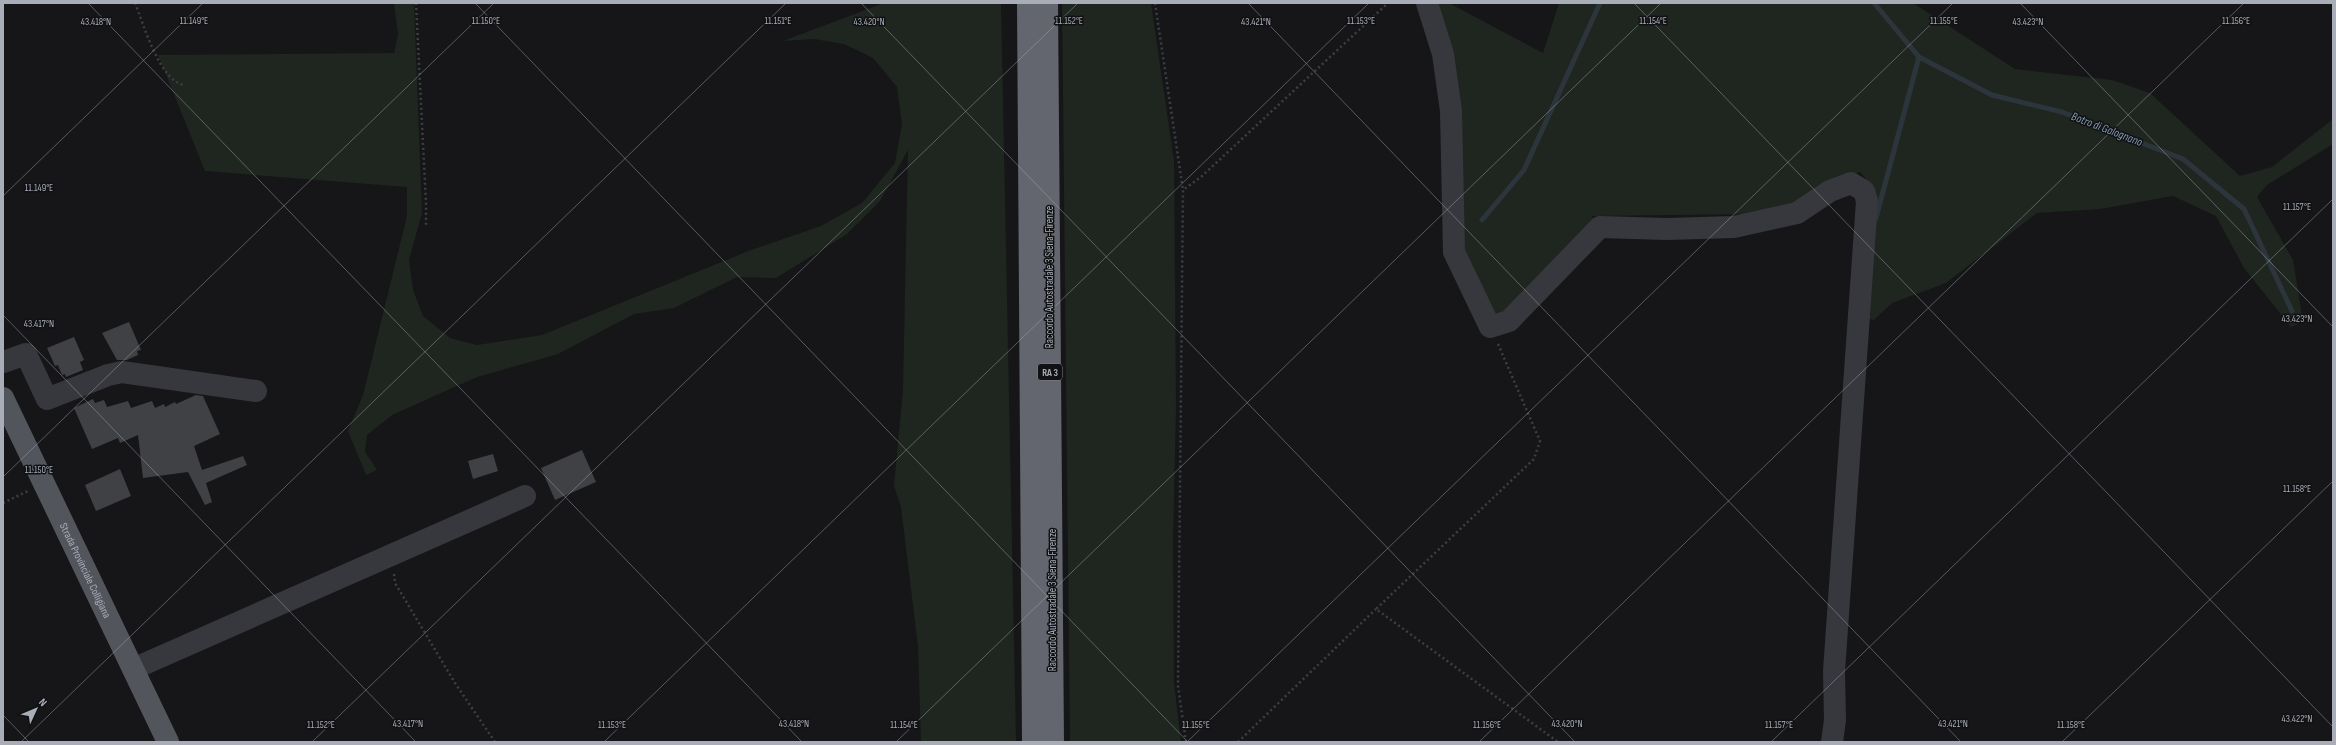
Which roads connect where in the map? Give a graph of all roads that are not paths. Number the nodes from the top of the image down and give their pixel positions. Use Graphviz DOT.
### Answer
graph roads {
  1 [pos="1028,3"];
  2 [pos="1047,3"];
  3 [pos="1427,3"];
  4 [pos="3,362"];
  5 [pos="256,391"];
  6 [pos="3,398"];
  7 [pos="525,496"];
  8 [pos="133,669"];
  9 [pos="168,742"];
  10 [pos="1033,742"];
  11 [pos="1053,742"];
  12 [pos="1832,742"];
  1 -- 10 [label="highway, Raccordo Autostradale 3 Siena-Firenze / RA 3"];
  2 -- 11 [label="highway, Raccordo Autostradale 3 Siena-Firenze / RA 3"];
  3 -- 12 [label="street"];
  4 -- 5 [label="street"];
  6 -- 8 [label="main road, Strada Provinciale Colligiana"];
  7 -- 8 [label="street"];
  8 -- 9 [label="main road, Strada Provinciale Colligiana"];
}
